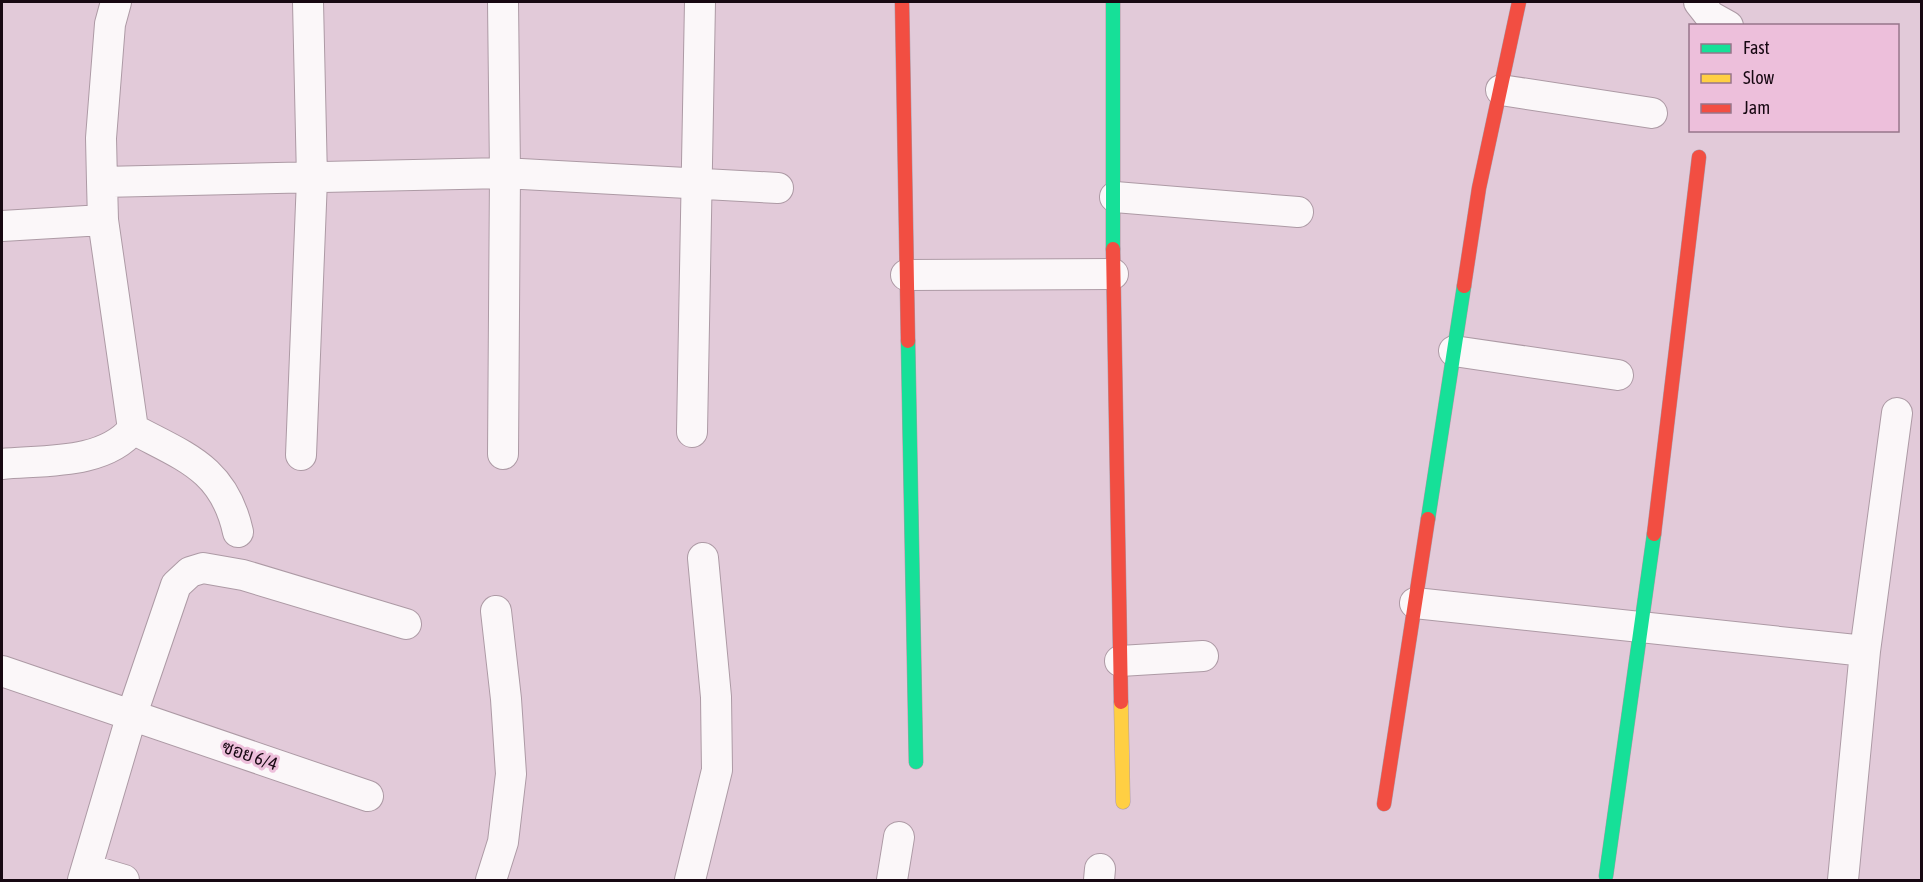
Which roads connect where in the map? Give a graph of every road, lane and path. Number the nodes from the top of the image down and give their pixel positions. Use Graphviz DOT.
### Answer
graph roads {
  1 [pos="116,2"];
  2 [pos="308,2"];
  3 [pos="503,2"];
  4 [pos="700,2"];
  5 [pos="902,2"];
  6 [pos="1113,2"];
  7 [pos="1519,2"];
  8 [pos="1699,2"];
  9 [pos="1724,24"];
  10 [pos="1501,90"];
  11 [pos="1652,113"];
  12 [pos="1700,158"];
  13 [pos="505,173"];
  14 [pos="312,179"];
  15 [pos="102,182"];
  16 [pos="695,182"];
  17 [pos="778,188"];
  18 [pos="1115,197"];
  19 [pos="1298,212"];
  20 [pos="103,220"];
  21 [pos="2,226"];
  22 [pos="1113,274"];
  23 [pos="906,275"];
  24 [pos="1454,351"];
  25 [pos="1618,375"];
  26 [pos="1897,413"];
  27 [pos="133,429"];
  28 [pos="692,432"];
  29 [pos="503,454"];
  30 [pos="301,455"];
  31 [pos="2,464"];
  32 [pos="238,532"];
  33 [pos="703,558"];
  34 [pos="1415,603"];
  35 [pos="496,611"];
  36 [pos="406,624"];
  37 [pos="1642,629"];
  38 [pos="1865,651"];
  39 [pos="1203,656"];
  40 [pos="1120,661"];
  41 [pos="2,671"];
  42 [pos="132,714"];
  43 [pos="916,762"];
  44 [pos="368,796"];
  45 [pos="1123,802"];
  46 [pos="1384,804"];
  47 [pos="899,837"];
  48 [pos="85,875"];
  49 [pos="1606,876"];
  50 [pos="124,880"];
  51 [pos="491,880"];
  52 [pos="690,880"];
  53 [pos="892,880"];
  54 [pos="1843,880"];
  1 -- 15 [label="street"];
  2 -- 14 [label="street"];
  3 -- 13 [label="street"];
  4 -- 16 [label="street"];
  5 -- 23 [label="street"];
  6 -- 18 [label="street"];
  7 -- 10 [label="street"];
  8 -- 9 [label="street"];
  10 -- 11 [label="street"];
  10 -- 24 [label="street"];
  12 -- 37 [label="street"];
  13 -- 14 [label="street"];
  13 -- 16 [label="street"];
  13 -- 29 [label="street"];
  14 -- 15 [label="street"];
  14 -- 30 [label="street"];
  15 -- 20 [label="street"];
  16 -- 17 [label="street"];
  16 -- 28 [label="street"];
  18 -- 19 [label="street"];
  18 -- 22 [label="street"];
  20 -- 21 [label="street"];
  20 -- 27 [label="street"];
  22 -- 23 [label="street"];
  22 -- 40 [label="street"];
  23 -- 43 [label="street"];
  24 -- 25 [label="street"];
  24 -- 34 [label="street"];
  26 -- 38 [label="street"];
  27 -- 31 [label="street"];
  27 -- 32 [label="street"];
  33 -- 52 [label="street"];
  34 -- 37 [label="street"];
  34 -- 46 [label="street"];
  35 -- 51 [label="street"];
  36 -- 42 [label="street"];
  37 -- 38 [label="street"];
  37 -- 49 [label="street"];
  38 -- 54 [label="street"];
  39 -- 40 [label="street"];
  40 -- 45 [label="street"];
  41 -- 42 [label="street, ซอย 6/4"];
  42 -- 44 [label="street, ซอย 6/4"];
  42 -- 48 [label="street"];
  47 -- 53 [label="street"];
  48 -- 50 [label="street"];
}
